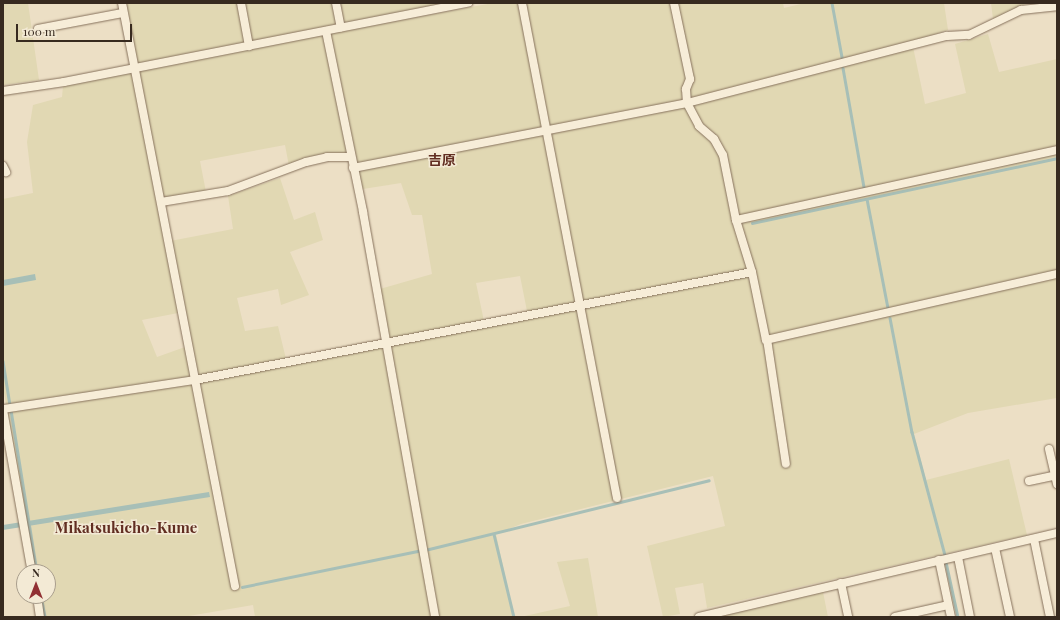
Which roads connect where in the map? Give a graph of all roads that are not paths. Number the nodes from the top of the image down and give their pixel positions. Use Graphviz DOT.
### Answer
graph roads {
  1 [pos="122,3"];
  2 [pos="241,3"];
  3 [pos="336,3"];
  4 [pos="468,3"];
  5 [pos="522,3"];
  6 [pos="674,3"];
  7 [pos="1057,6"];
  8 [pos="123,13"];
  9 [pos="340,28"];
  10 [pos="38,29"];
  11 [pos="326,31"];
  12 [pos="250,46"];
  13 [pos="134,68"];
  14 [pos="3,91"];
  15 [pos="687,102"];
  16 [pos="547,130"];
  17 [pos="1057,150"];
  18 [pos="351,158"];
  19 [pos="353,168"];
  20 [pos="161,202"];
  21 [pos="736,220"];
  22 [pos="752,272"];
  23 [pos="1057,274"];
  24 [pos="581,304"];
  25 [pos="768,339"];
  26 [pos="385,342"];
  27 [pos="195,380"];
  28 [pos="3,409"];
  29 [pos="6,439"];
  30 [pos="1049,449"];
  31 [pos="12,460"];
  32 [pos="3,461"];
  33 [pos="786,464"];
  34 [pos="1056,475"];
  35 [pos="1029,481"];
  36 [pos="1057,484"];
  37 [pos="617,498"];
  38 [pos="1057,534"];
  39 [pos="1034,539"];
  40 [pos="996,548"];
  41 [pos="958,557"];
  42 [pos="939,560"];
  43 [pos="31,564"];
  44 [pos="841,583"];
  45 [pos="235,586"];
  46 [pos="38,604"];
  47 [pos="948,605"];
  48 [pos="40,617"];
  49 [pos="435,617"];
  50 [pos="702,617"];
  51 [pos="848,617"];
  52 [pos="896,617"];
  53 [pos="951,617"];
  54 [pos="970,617"];
  55 [pos="1010,617"];
  56 [pos="1050,617"];
  1 -- 8 [label="street"];
  2 -- 12 [label="street"];
  3 -- 9 [label="street"];
  4 -- 9 [label="street"];
  5 -- 16 [label="street"];
  6 -- 15 [label="street"];
  7 -- 15 [label="street"];
  8 -- 10 [label="street"];
  8 -- 13 [label="street"];
  9 -- 11 [label="street"];
  11 -- 12 [label="street"];
  11 -- 18 [label="street"];
  12 -- 13 [label="street"];
  13 -- 14 [label="street"];
  13 -- 20 [label="street"];
  15 -- 16 [label="street"];
  15 -- 21 [label="street"];
  16 -- 19 [label="street"];
  16 -- 24 [label="street"];
  17 -- 21 [label="street"];
  18 -- 19 [label="street"];
  18 -- 20 [label="street"];
  19 -- 26 [label="street"];
  20 -- 27 [label="street"];
  21 -- 22 [label="street"];
  22 -- 24 [label="street"];
  22 -- 25 [label="street"];
  23 -- 25 [label="street"];
  24 -- 26 [label="street"];
  24 -- 37 [label="street"];
  25 -- 33 [label="street"];
  26 -- 27 [label="street"];
  26 -- 49 [label="street"];
  27 -- 28 [label="street"];
  27 -- 45 [label="street"];
  28 -- 29 [label="street"];
  29 -- 31 [label="street"];
  30 -- 34 [label="street"];
  31 -- 32 [label="street"];
  31 -- 43 [label="street"];
  34 -- 35 [label="street"];
  34 -- 36 [label="street"];
  38 -- 39 [label="street"];
  39 -- 40 [label="street"];
  39 -- 56 [label="street"];
  40 -- 41 [label="street"];
  40 -- 55 [label="street"];
  41 -- 42 [label="street"];
  41 -- 54 [label="street"];
  42 -- 44 [label="street"];
  42 -- 47 [label="street"];
  44 -- 50 [label="street"];
  44 -- 51 [label="street"];
  46 -- 48 [label="street"];
  47 -- 52 [label="street"];
  47 -- 53 [label="street"];
}
